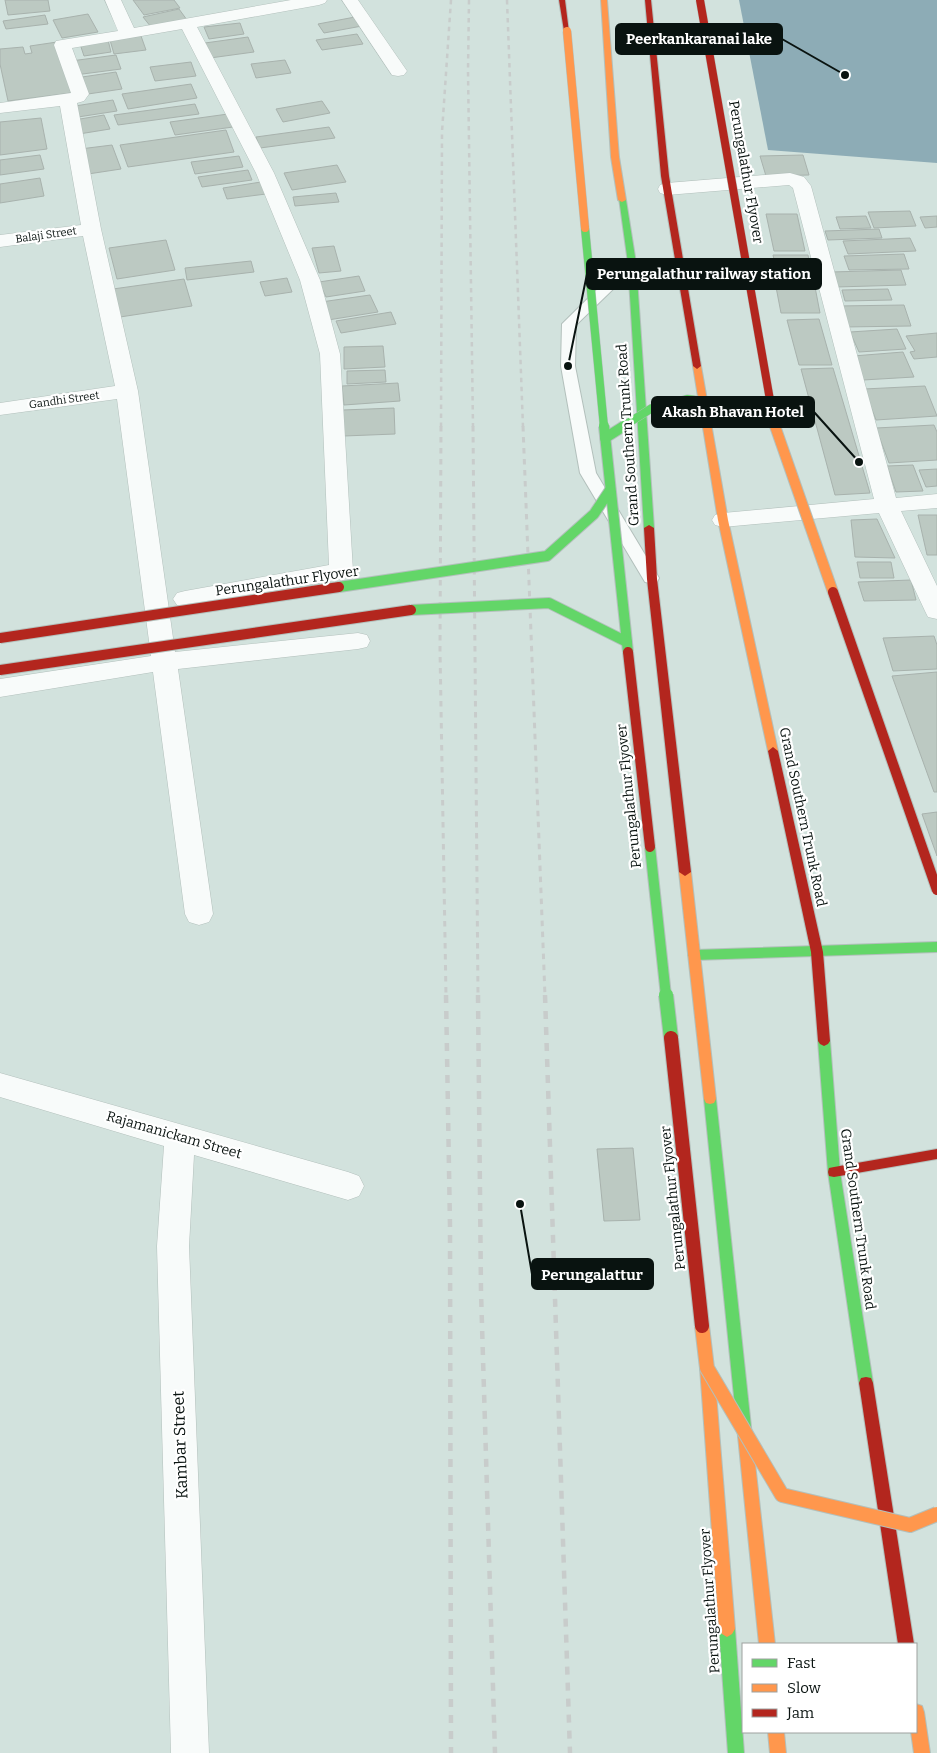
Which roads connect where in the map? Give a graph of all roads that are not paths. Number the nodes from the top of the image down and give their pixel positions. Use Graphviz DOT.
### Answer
graph roads {
  1 [pos="113,0"];
  2 [pos="319,0"];
  3 [pos="350,0"];
  4 [pos="562,0"];
  5 [pos="604,0"];
  6 [pos="648,0"];
  7 [pos="700,0"];
  8 [pos="292,2"];
  9 [pos="187,24"];
  10 [pos="128,34"];
  11 [pos="398,71"];
  12 [pos="68,100"];
  13 [pos="0,108"];
  14 [pos="667,189"];
  15 [pos="91,228"];
  16 [pos="0,241"];
  17 [pos="632,263"];
  18 [pos="128,391"];
  19 [pos="0,409"];
  20 [pos="775,426"];
  21 [pos="605,438"];
  22 [pos="610,490"];
  23 [pos="937,501"];
  24 [pos="888,505"];
  25 [pos="723,520"];
  26 [pos="927,569"];
  27 [pos="652,580"];
  28 [pos="157,604"];
  29 [pos="937,611"];
  30 [pos="0,629"];
  31 [pos="0,638"];
  32 [pos="358,641"];
  33 [pos="627,642"];
  34 [pos="165,662"];
  35 [pos="0,670"];
  36 [pos="0,688"];
  37 [pos="937,890"];
  38 [pos="199,914"];
  39 [pos="937,947"];
  40 [pos="817,952"];
  41 [pos="694,954"];
  42 [pos="0,1085"];
  43 [pos="180,1137"];
  44 [pos="937,1154"];
  45 [pos="834,1172"];
  46 [pos="348,1186"];
  47 [pos="707,1368"];
  48 [pos="937,1514"];
  49 [pos="767,1643"];
  50 [pos="906,1643"];
  51 [pos="917,1719"];
  52 [pos="776,1733"];
  53 [pos="190,1753"];
  54 [pos="736,1753"];
  55 [pos="778,1753"];
  56 [pos="922,1753"];
  1 -- 10 [label="street"];
  2 -- 8 [label="street"];
  3 -- 11 [label="street"];
  4 -- 21 [label="main road, Perungalathur Flyover, bridge"];
  5 -- 17 [label="main road, Grand Southern Trunk Road"];
  6 -- 14 [label="main road, Grand Southern Trunk Road"];
  7 -- 20 [label="main road, Perungalathur Flyover, bridge"];
  8 -- 9 [label="street"];
  9 -- 10 [label="street"];
  9 -- 28 [label="street"];
  10 -- 12 [label="street"];
  12 -- 13 [label="street"];
  12 -- 15 [label="street"];
  14 -- 24 [label="street"];
  14 -- 25 [label="main road, Grand Southern Trunk Road"];
  15 -- 16 [label="street, Balaji Street"];
  15 -- 18 [label="street"];
  17 -- 27 [label="main road, Grand Southern Trunk Road"];
  17 -- 27 [label="lane"];
  18 -- 19 [label="street, Gandhi Street"];
  18 -- 28 [label="street"];
  20 -- 21 [label="main road, bridge"];
  20 -- 37 [label="main road, Perungalathur Flyover, bridge"];
  21 -- 22 [label="main road, Perungalathur Flyover, bridge"];
  22 -- 31 [label="main road, Perungalathur Flyover, bridge"];
  22 -- 33 [label="main road, Perungalathur Flyover, bridge"];
  23 -- 24 [label="street"];
  24 -- 25 [label="street"];
  24 -- 26 [label="street"];
  25 -- 40 [label="main road, Grand Southern Trunk Road"];
  26 -- 29 [label="street"];
  27 -- 41 [label="main road, Grand Southern Trunk Road"];
  28 -- 30 [label="street"];
  28 -- 34 [label="street"];
  32 -- 34 [label="street"];
  33 -- 35 [label="main road, bridge"];
  33 -- 47 [label="main road, Perungalathur Flyover, bridge"];
  34 -- 36 [label="street"];
  34 -- 38 [label="street"];
  39 -- 40 [label="main road"];
  40 -- 41 [label="main road"];
  40 -- 45 [label="main road, Grand Southern Trunk Road"];
  41 -- 49 [label="main road, Grand Southern Trunk Road"];
  42 -- 43 [label="street, Rajamanickam Street"];
  43 -- 46 [label="street, Rajamanickam Street"];
  43 -- 53 [label="street, Kambar Street"];
  44 -- 45 [label="main road"];
  45 -- 50 [label="main road, Grand Southern Trunk Road"];
  47 -- 48 [label="main road, bridge"];
  47 -- 54 [label="main road, Perungalathur Flyover"];
  51 -- 56 [label="main road"];
  52 -- 55 [label="main road"];
}
